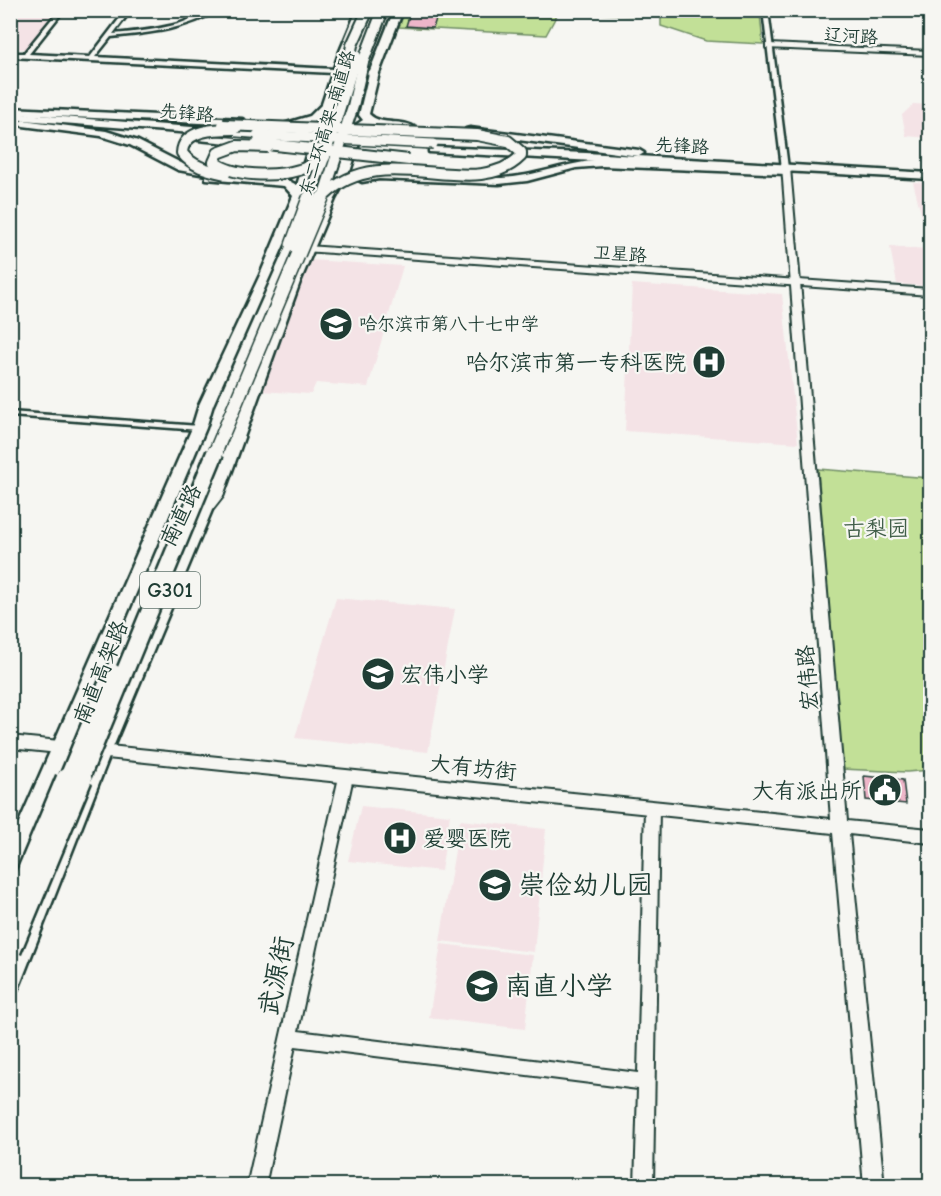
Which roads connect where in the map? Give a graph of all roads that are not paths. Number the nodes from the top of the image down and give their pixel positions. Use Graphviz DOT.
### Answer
graph roads {
  1 [pos="62,10"];
  2 [pos="129,10"];
  3 [pos="216,10"];
  4 [pos="323,10"];
  5 [pos="375,10"];
  6 [pos="383,10"];
  7 [pos="393,10"];
  8 [pos="399,10"];
  9 [pos="765,10"];
  10 [pos="363,11"];
  11 [pos="109,36"];
  12 [pos="769,46"];
  13 [pos="930,54"];
  14 [pos="10,55"];
  15 [pos="25,56"];
  16 [pos="92,58"];
  17 [pos="374,73"];
  18 [pos="340,74"];
  19 [pos="358,76"];
  20 [pos="327,105"];
  21 [pos="353,106"];
  22 [pos="10,111"];
  23 [pos="10,116"];
  24 [pos="10,122"];
  25 [pos="23,123"];
  26 [pos="364,124"];
  27 [pos="323,125"];
  28 [pos="284,126"];
  29 [pos="10,127"];
  30 [pos="99,127"];
  31 [pos="114,137"];
  32 [pos="202,138"];
  33 [pos="257,139"];
  34 [pos="418,143"];
  35 [pos="432,147"];
  36 [pos="639,153"];
  37 [pos="325,157"];
  38 [pos="654,161"];
  39 [pos="785,166"];
  40 [pos="930,168"];
  41 [pos="224,174"];
  42 [pos="356,174"];
  43 [pos="510,176"];
  44 [pos="930,176"];
  45 [pos="304,196"];
  46 [pos="326,198"];
  47 [pos="300,218"];
  48 [pos="315,218"];
  49 [pos="300,246"];
  50 [pos="796,283"];
  51 [pos="930,292"];
  52 [pos="206,405"];
  53 [pos="10,414"];
  54 [pos="199,428"];
  55 [pos="214,490"];
  56 [pos="10,742"];
  57 [pos="62,747"];
  58 [pos="102,752"];
  59 [pos="346,777"];
  60 [pos="652,808"];
  61 [pos="840,827"];
  62 [pos="930,836"];
  63 [pos="10,867"];
  64 [pos="10,915"];
  65 [pos="10,950"];
  66 [pos="10,982"];
  67 [pos="288,1037"];
  68 [pos="646,1082"];
  69 [pos="256,1185"];
  70 [pos="644,1185"];
  71 [pos="874,1185"];
  1 -- 15 [label="street"];
  2 -- 11 [label="street"];
  3 -- 11 [label="street"];
  4 -- 10 [label="street"];
  5 -- 18 [label="highway, 东二环高架-南直路, bridge"];
  6 -- 19 [label="highway, 东二环高架-南直路, bridge"];
  7 -- 19 [label="highway, bridge"];
  8 -- 17 [label="highway"];
  9 -- 12 [label="street"];
  10 -- 18 [label="highway, bridge"];
  11 -- 16 [label="street"];
  12 -- 13 [label="main road, 辽河路"];
  12 -- 39 [label="street"];
  14 -- 15 [label="street"];
  15 -- 16 [label="street"];
  16 -- 18 [label="street"];
  17 -- 18 [label="street"];
  17 -- 26 [label="highway"];
  18 -- 20 [label="highway"];
  18 -- 37 [label="highway, 东二环高架-南直路, bridge"];
  19 -- 21 [label="highway, 东二环高架-南直路, bridge"];
  20 -- 27 [label="highway, G301"];
  20 -- 28 [label="highway, bridge"];
  21 -- 33 [label="highway, bridge"];
  21 -- 46 [label="highway, 东二环高架-南直路, bridge"];
  22 -- 28 [label="highway"];
  23 -- 30 [label="main road, 先锋路"];
  24 -- 25 [label="main road, 先锋路"];
  25 -- 30 [label="highway"];
  25 -- 32 [label="main road, 先锋路"];
  26 -- 27 [label="highway"];
  26 -- 36 [label="highway"];
  26 -- 46 [label="highway"];
  27 -- 28 [label="highway"];
  27 -- 45 [label="highway, G301"];
  28 -- 30 [label="highway, bridge"];
  28 -- 42 [label="highway, bridge"];
  29 -- 30 [label="highway"];
  30 -- 31 [label="highway"];
  30 -- 33 [label="main road, 先锋路"];
  31 -- 41 [label="highway, bridge"];
  31 -- 45 [label="highway"];
  32 -- 33 [label="highway"];
  33 -- 34 [label="main road, 先锋路, bridge"];
  33 -- 35 [label="main road, bridge"];
  34 -- 35 [label="main road, 先锋路, bridge"];
  34 -- 41 [label="highway, bridge"];
  35 -- 36 [label="main road"];
  35 -- 38 [label="main road, 先锋路"];
  36 -- 39 [label="main road"];
  37 -- 43 [label="highway, bridge"];
  37 -- 45 [label="highway, 东二环高架-南直路, bridge"];
  38 -- 39 [label="main road, 先锋路"];
  38 -- 43 [label="highway"];
  39 -- 40 [label="main road"];
  39 -- 44 [label="main road, 先锋路"];
  39 -- 46 [label="highway"];
  39 -- 50 [label="main road, 宏伟路"];
  41 -- 45 [label="highway, bridge"];
  42 -- 43 [label="highway, bridge"];
  42 -- 46 [label="highway, bridge"];
  45 -- 46 [label="street"];
  45 -- 47 [label="highway, 东二环高架-南直路, bridge"];
  45 -- 52 [label="highway, 南直路 / G301"];
  46 -- 48 [label="highway, 东二环高架-南直路, bridge"];
  46 -- 49 [label="highway, 南直路 / G301"];
  47 -- 49 [label="highway, 东二环高架-南直路, bridge"];
  47 -- 52 [label="highway"];
  48 -- 49 [label="highway, 东二环高架-南直路, bridge"];
  48 -- 55 [label="highway"];
  49 -- 50 [label="street, 卫星路"];
  49 -- 55 [label="highway, 南直路 / G301"];
  49 -- 64 [label="highway, 南直高架路, bridge"];
  49 -- 65 [label="highway, 南直高架路, bridge"];
  50 -- 51 [label="street, 卫星路"];
  50 -- 61 [label="main road, 宏伟路"];
  52 -- 54 [label="highway, 南直路 / G301"];
  53 -- 54 [label="street"];
  54 -- 57 [label="highway, 南直路 / G301"];
  55 -- 58 [label="highway, 南直路 / G301"];
  56 -- 57 [label="main road, 大有坊街"];
  57 -- 58 [label="main road, 大有坊街"];
  57 -- 63 [label="highway, 南直路 / G301"];
  58 -- 59 [label="main road, 大有坊街"];
  58 -- 66 [label="highway, 南直路 / G301"];
  59 -- 60 [label="main road, 大有坊街"];
  59 -- 67 [label="street, 武源街"];
  60 -- 61 [label="main road, 大有坊街"];
  60 -- 68 [label="street"];
  61 -- 62 [label="main road, 大有坊街"];
  61 -- 71 [label="main road, 宏伟路"];
  67 -- 68 [label="street"];
  67 -- 69 [label="street, 武源街"];
  68 -- 70 [label="street"];
}
